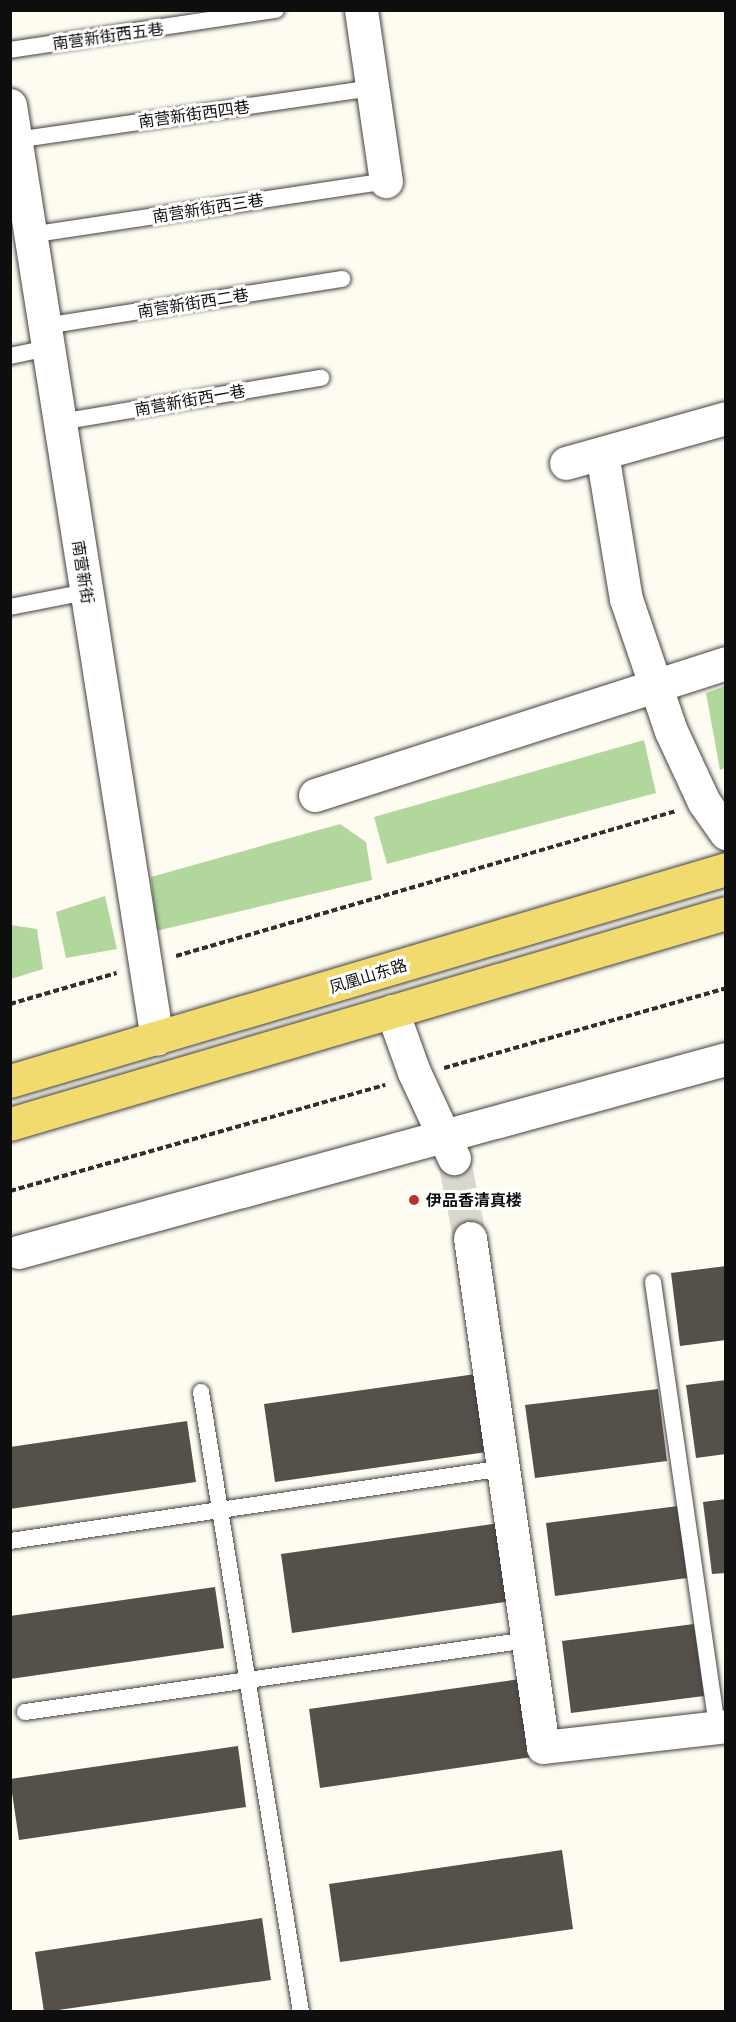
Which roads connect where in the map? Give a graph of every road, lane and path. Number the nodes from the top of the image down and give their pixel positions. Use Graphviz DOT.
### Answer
graph roads {
  1 [pos="276,10"];
  2 [pos="361,10"];
  3 [pos="10,50"];
  4 [pos="372,88"];
  5 [pos="10,105"];
  6 [pos="16,140"];
  7 [pos="386,181"];
  8 [pos="30,235"];
  9 [pos="342,279"];
  10 [pos="46,337"];
  11 [pos="10,356"];
  12 [pos="321,378"];
  13 [pos="726,418"];
  14 [pos="60,422"];
  15 [pos="602,453"];
  16 [pos="566,463"];
  17 [pos="86,592"];
  18 [pos="10,607"];
  19 [pos="726,663"];
  20 [pos="655,683"];
  21 [pos="315,795"];
  22 [pos="704,802"];
  23 [pos="726,833"];
  24 [pos="726,869"];
  25 [pos="726,913"];
  26 [pos="143,966"];
  27 [pos="726,988"];
  28 [pos="10,1005"];
  29 [pos="392,1011"];
  30 [pos="158,1039"];
  31 [pos="726,1059"];
  32 [pos="418,1076"];
  33 [pos="10,1081"];
  34 [pos="10,1124"];
  35 [pos="450,1146"];
  36 [pos="10,1191"];
  37 [pos="470,1238"];
  38 [pos="18,1252"];
  39 [pos="654,1282"];
  40 [pos="201,1392"];
  41 [pos="503,1468"];
  42 [pos="221,1510"];
  43 [pos="10,1541"];
  44 [pos="528,1640"];
  45 [pos="247,1681"];
  46 [pos="25,1712"];
  47 [pos="721,1726"];
  48 [pos="301,2012"];
  1 -- 3 [label="lane, 南营新街西五巷"];
  2 -- 4 [label="street"];
  4 -- 6 [label="lane, 南营新街西四巷"];
  4 -- 7 [label="street"];
  5 -- 6 [label="street, 南营新街"];
  6 -- 8 [label="street, 南营新街"];
  7 -- 8 [label="lane, 南营新街西三巷"];
  8 -- 10 [label="street, 南营新街"];
  9 -- 10 [label="lane, 南营新街西二巷"];
  10 -- 11 [label="lane, 南营新街西二巷"];
  10 -- 14 [label="street, 南营新街"];
  12 -- 14 [label="lane, 南营新街西一巷"];
  13 -- 15 [label="street"];
  14 -- 17 [label="street, 南营新街"];
  15 -- 16 [label="street"];
  15 -- 20 [label="street"];
  17 -- 18 [label="lane"];
  17 -- 26 [label="street, 南营新街"];
  19 -- 20 [label="street"];
  20 -- 21 [label="street"];
  20 -- 22 [label="street"];
  22 -- 23 [label="street"];
  22 -- 26 [label="path"];
  24 -- 30 [label="main road, 凤凰山东路"];
  25 -- 29 [label="main road"];
  26 -- 28 [label="path"];
  26 -- 30 [label="street, 南营新街"];
  27 -- 32 [label="path"];
  29 -- 32 [label="street"];
  29 -- 34 [label="main road"];
  30 -- 33 [label="main road, 凤凰山东路"];
  31 -- 35 [label="street"];
  32 -- 35 [label="street"];
  32 -- 36 [label="path"];
  35 -- 38 [label="street"];
  37 -- 41 [label="street"];
  39 -- 47 [label="lane"];
  40 -- 42 [label="lane"];
  41 -- 42 [label="lane"];
  41 -- 44 [label="street"];
  42 -- 43 [label="lane"];
  42 -- 45 [label="lane"];
  44 -- 45 [label="lane"];
  44 -- 47 [label="street"];
  45 -- 46 [label="lane"];
  45 -- 48 [label="lane"];
}
